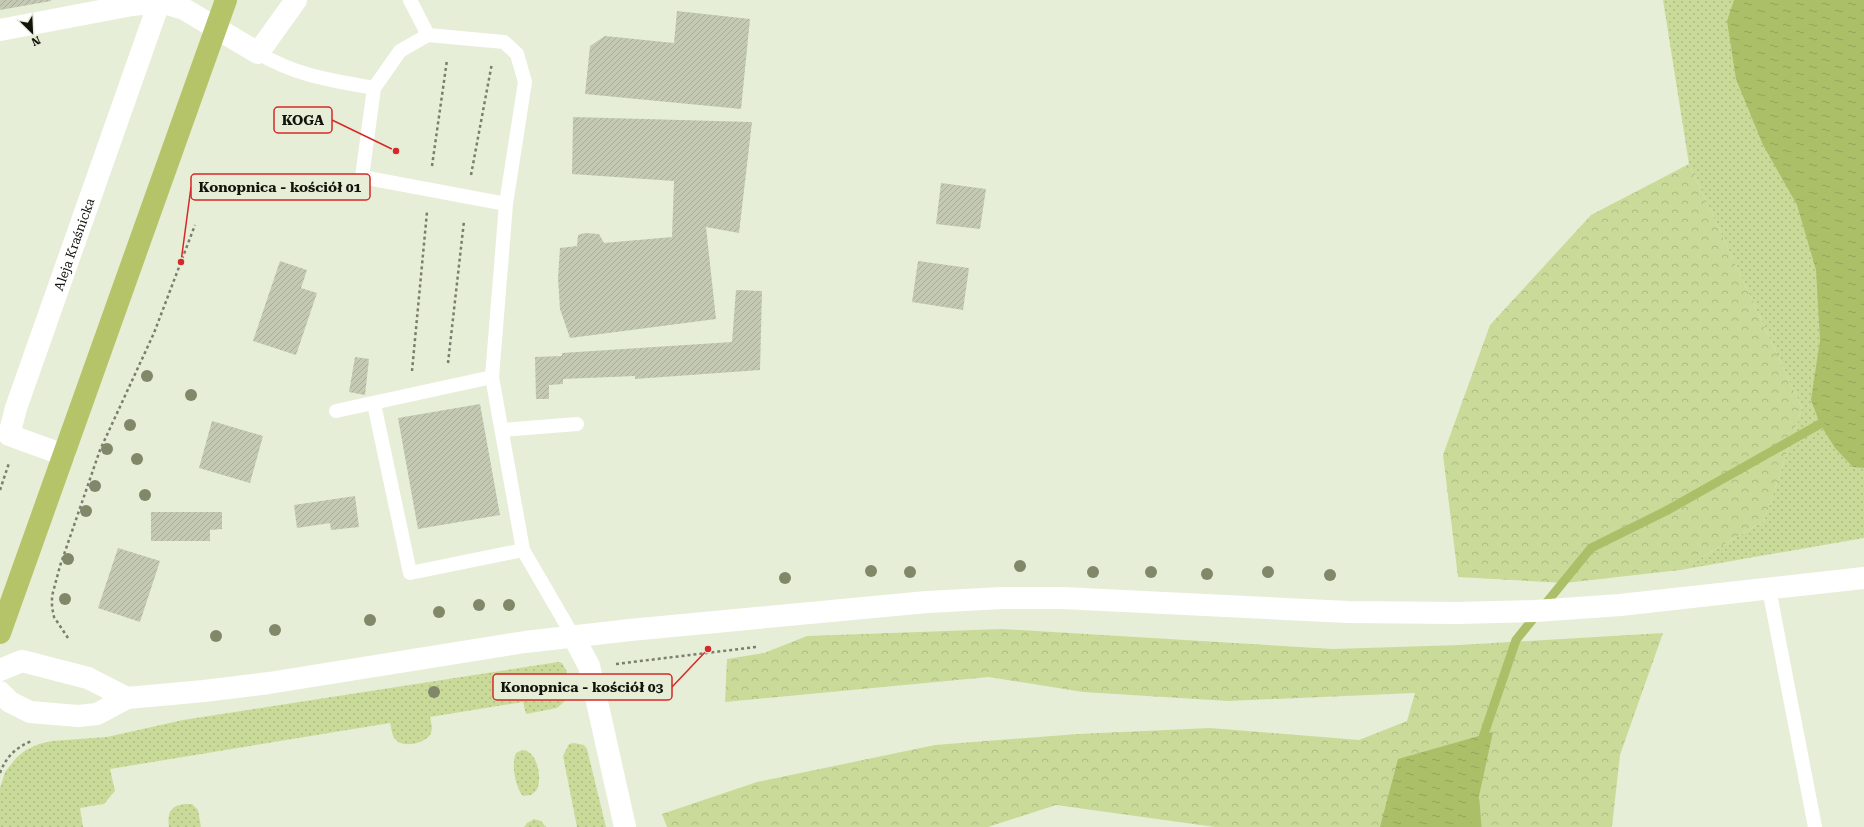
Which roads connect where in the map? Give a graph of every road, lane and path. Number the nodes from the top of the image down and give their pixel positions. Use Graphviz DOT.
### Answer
graph roads {
  1 [pos="226,0"];
  2 [pos="296,0"];
  3 [pos="410,0"];
  4 [pos="160,1"];
  5 [pos="216,28"];
  6 [pos="0,30"];
  7 [pos="428,35"];
  8 [pos="450,37"];
  9 [pos="258,53"];
  10 [pos="374,88"];
  11 [pos="429,190"];
  12 [pos="506,204"];
  13 [pos="195,225"];
  14 [pos="492,377"];
  15 [pos="410,396"];
  16 [pos="374,404"];
  17 [pos="336,411"];
  18 [pos="577,424"];
  19 [pos="502,430"];
  20 [pos="64,455"];
  21 [pos="10,458"];
  22 [pos="0,490"];
  23 [pos="524,550"];
  24 [pos="1864,578"];
  25 [pos="1769,589"];
  26 [pos="0,633"];
  27 [pos="573,636"];
  28 [pos="68,638"];
  29 [pos="762,646"];
  30 [pos="612,664"];
  31 [pos="0,670"];
  32 [pos="0,692"];
  33 [pos="127,698"];
  34 [pos="625,827"];
  35 [pos="1815,827"];
  1 -- 5 [label="main road"];
  2 -- 9 [label="street"];
  3 -- 7 [label="lane"];
  4 -- 5 [label="street"];
  4 -- 6 [label="street"];
  4 -- 20 [label="street, Aleja Kraśnicka"];
  5 -- 9 [label="street"];
  5 -- 20 [label="main road"];
  7 -- 8 [label="lane"];
  7 -- 10 [label="lane"];
  8 -- 11 [label="path"];
  8 -- 12 [label="lane"];
  9 -- 10 [label="lane"];
  10 -- 11 [label="lane"];
  11 -- 12 [label="lane"];
  11 -- 15 [label="path"];
  12 -- 14 [label="lane"];
  13 -- 28 [label="path"];
  14 -- 15 [label="lane"];
  14 -- 19 [label="lane"];
  15 -- 16 [label="lane"];
  16 -- 17 [label="lane"];
  16 -- 23 [label="lane"];
  18 -- 19 [label="lane"];
  19 -- 23 [label="lane"];
  20 -- 26 [label="main road"];
  21 -- 22 [label="path"];
  23 -- 27 [label="lane"];
  24 -- 25 [label="street"];
  25 -- 27 [label="street"];
  25 -- 35 [label="lane"];
  27 -- 33 [label="street"];
  27 -- 34 [label="street"];
  29 -- 30 [label="path"];
  31 -- 33 [label="street"];
  32 -- 33 [label="street"];
}
